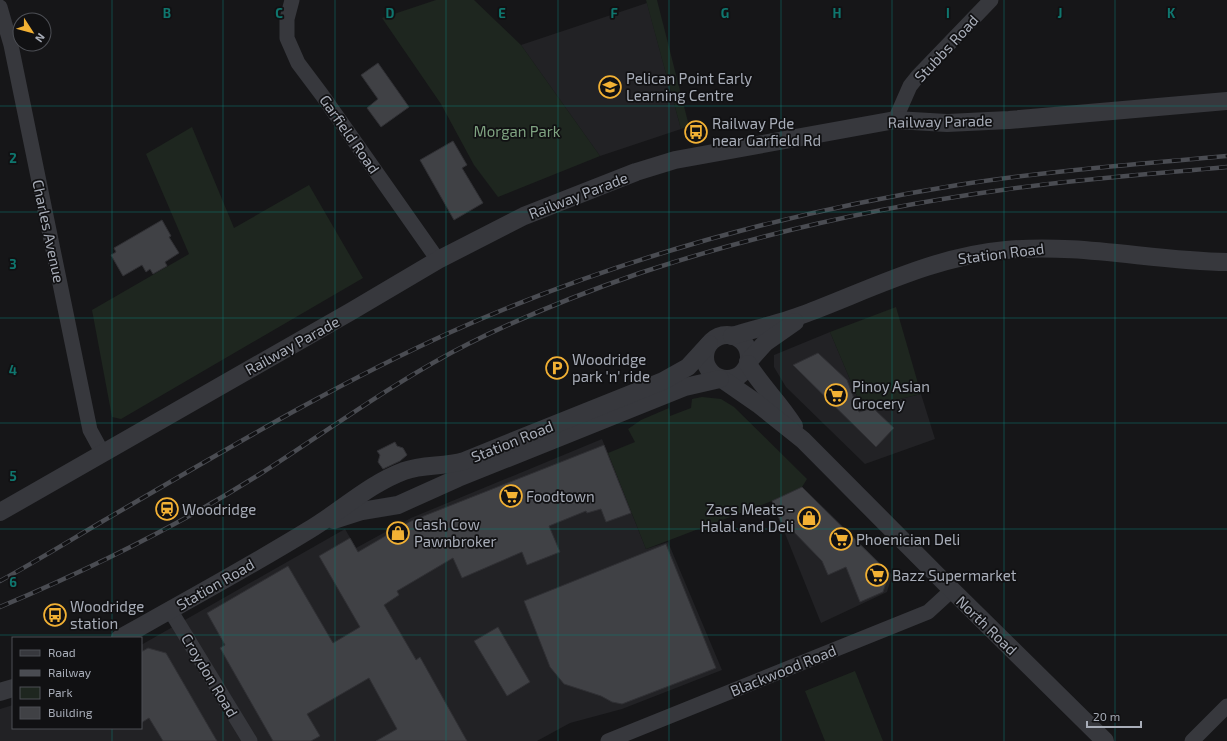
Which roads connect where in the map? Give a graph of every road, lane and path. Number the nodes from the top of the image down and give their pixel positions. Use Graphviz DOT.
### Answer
graph roads {
  1 [pos="292,0"];
  2 [pos="991,0"];
  3 [pos="0,7"];
  4 [pos="1227,101"];
  5 [pos="895,120"];
  6 [pos="438,260"];
  7 [pos="1227,262"];
  8 [pos="809,312"];
  9 [pos="732,336"];
  10 [pos="709,344"];
  11 [pos="748,363"];
  12 [pos="721,379"];
  13 [pos="803,440"];
  14 [pos="102,452"];
  15 [pos="383,482"];
  16 [pos="398,505"];
  17 [pos="0,512"];
  18 [pos="310,529"];
  19 [pos="952,590"];
  20 [pos="170,610"];
  21 [pos="122,637"];
  22 [pos="12,688"];
  23 [pos="0,692"];
  24 [pos="1227,706"];
  25 [pos="250,741"];
  26 [pos="608,741"];
  27 [pos="1105,741"];
  28 [pos="1192,741"];
  1 -- 6 [label="street, Garfield Road"];
  2 -- 5 [label="street, Stubbs Road"];
  3 -- 14 [label="street, Charles Avenue"];
  4 -- 5 [label="street, Railway Parade"];
  5 -- 6 [label="street, Railway Parade"];
  6 -- 14 [label="street, Railway Parade"];
  7 -- 8 [label="street, Station Road"];
  8 -- 9 [label="street, Station Road"];
  8 -- 11 [label="street, Station Road"];
  9 -- 10 [label="street"];
  9 -- 11 [label="street"];
  10 -- 12 [label="street"];
  10 -- 15 [label="street, Station Road"];
  11 -- 12 [label="street"];
  11 -- 13 [label="street, North Road"];
  12 -- 13 [label="street, North Road"];
  12 -- 16 [label="street, Station Road"];
  13 -- 19 [label="street, North Road"];
  14 -- 17 [label="street, Railway Parade"];
  15 -- 16 [label="street"];
  15 -- 18 [label="street, Station Road"];
  16 -- 18 [label="street, Station Road"];
  18 -- 20 [label="street, Station Road"];
  19 -- 26 [label="street, Blackwood Road"];
  19 -- 27 [label="street, North Road"];
  20 -- 21 [label="street, Station Road"];
  20 -- 25 [label="street, Croydon Road"];
  22 -- 23 [label="street"];
  24 -- 28 [label="street"];
}
